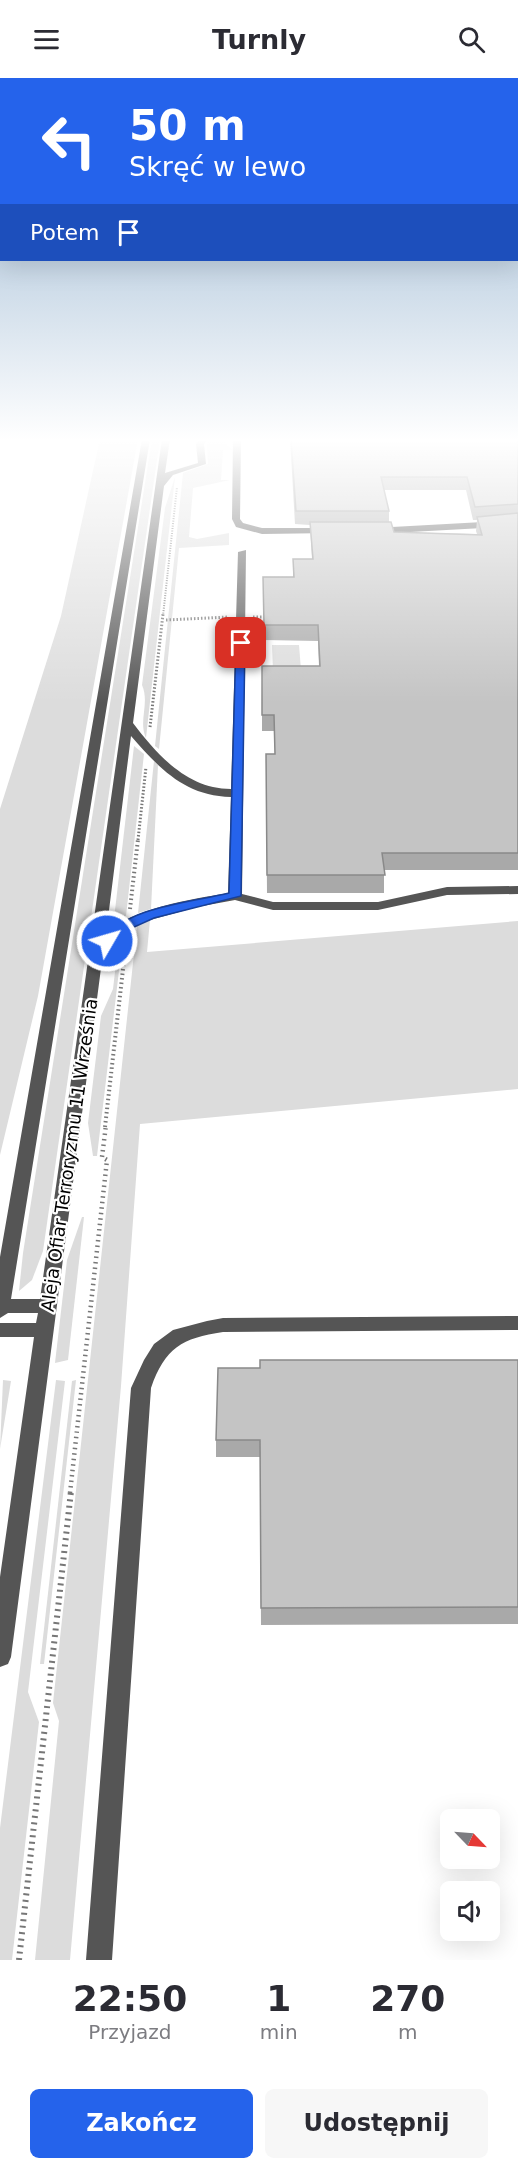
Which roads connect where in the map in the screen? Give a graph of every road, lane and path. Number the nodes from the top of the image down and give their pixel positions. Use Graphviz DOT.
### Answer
graph roads {
  1 [pos="131,527"];
  2 [pos="154,527"];
  3 [pos="172,527"];
  4 [pos="246,527"];
  5 [pos="445,527"];
  6 [pos="343,531"];
  7 [pos="365,531"];
  8 [pos="243,552"];
  9 [pos="242,617"];
  10 [pos="263,617"];
  11 [pos="166,620"];
  12 [pos="127,723"];
  13 [pos="148,748"];
  14 [pos="237,793"];
  15 [pos="518,890"];
  16 [pos="235,896"];
  17 [pos="128,924"];
  18 [pos="96,952"];
  19 [pos="48,1306"];
  20 [pos="0,1307"];
  21 [pos="518,1323"];
  22 [pos="0,1330"];
  23 [pos="45,1330"];
  24 [pos="0,1657"];
  25 [pos="19,1960"];
  26 [pos="99,1960"];
  1 -- 20 [label="street"];
  2 -- 12 [label="street, Aleja Ofiar Terroryzmu 11 Września"];
  3 -- 13 [label="path"];
  4 -- 6 [label="street"];
  5 -- 7 [label="street"];
  8 -- 9 [label="street"];
  9 -- 10 [label="path"];
  9 -- 11 [label="path"];
  9 -- 14 [label="street"];
  12 -- 13 [label="street"];
  12 -- 18 [label="street, Aleja Ofiar Terroryzmu 11 Września"];
  13 -- 14 [label="street"];
  13 -- 17 [label="path"];
  14 -- 16 [label="street"];
  15 -- 16 [label="street"];
  16 -- 17 [label="street"];
  17 -- 18 [label="street"];
  17 -- 25 [label="path"];
  18 -- 19 [label="street, Aleja Ofiar Terroryzmu 11 Września"];
  19 -- 20 [label="street"];
  19 -- 23 [label="street, Aleja Ofiar Terroryzmu 11 Września"];
  21 -- 26 [label="street"];
  22 -- 23 [label="street"];
  23 -- 24 [label="street, Aleja Ofiar Terroryzmu 11 Września"];
}
